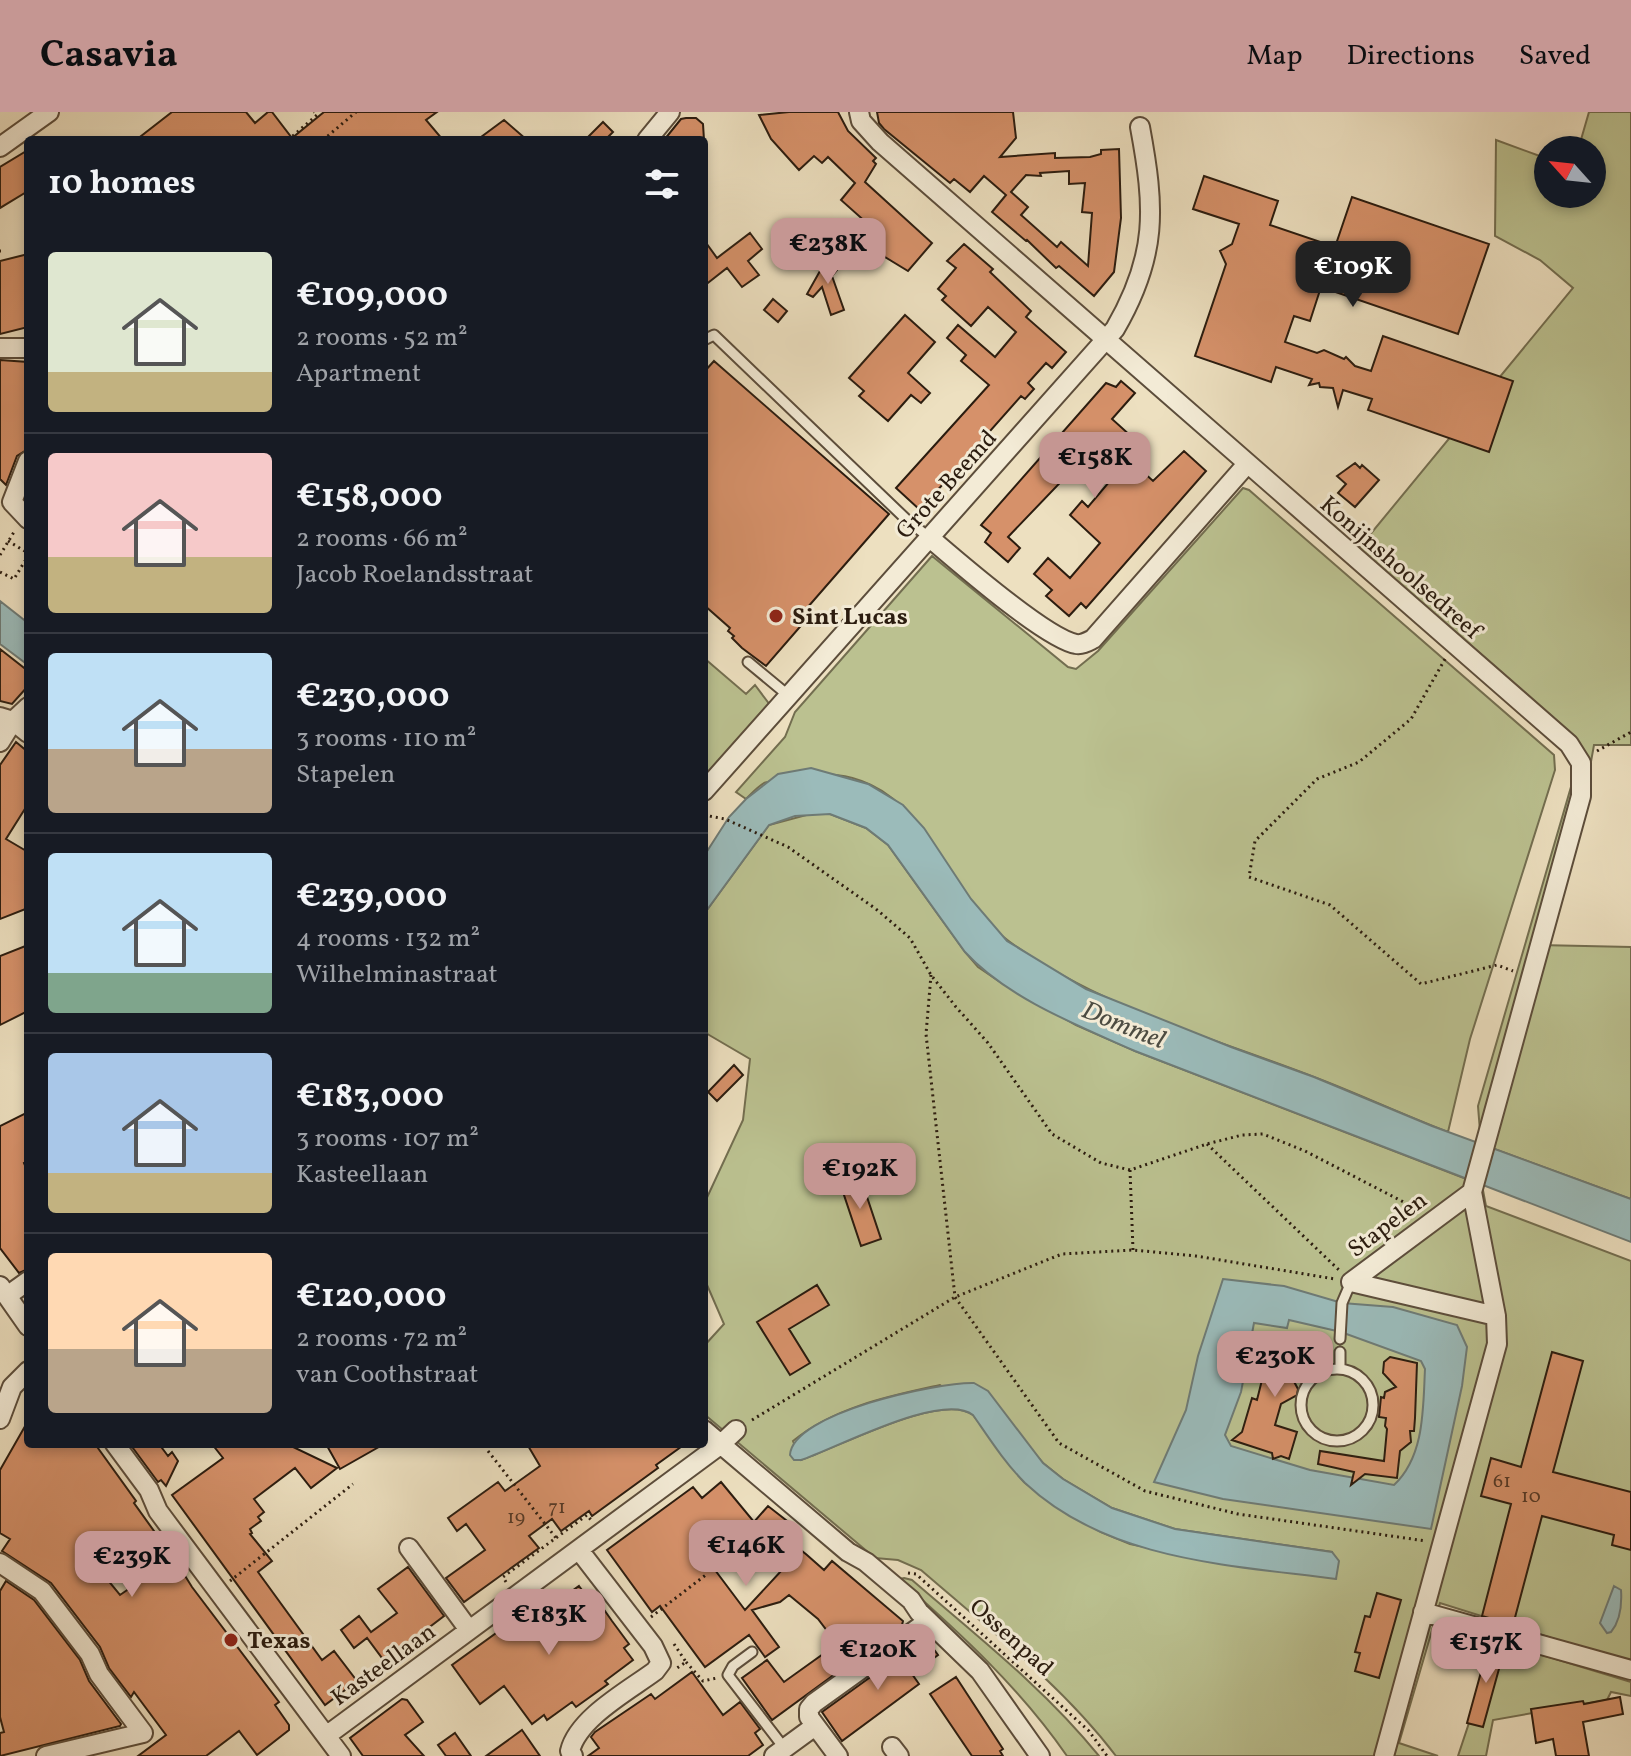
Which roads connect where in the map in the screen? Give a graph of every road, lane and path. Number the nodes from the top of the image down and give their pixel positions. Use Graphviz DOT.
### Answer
graph roads {
  1 [pos="49,112"];
  2 [pos="314,112"];
  3 [pos="356,112"];
  4 [pos="670,112"];
  5 [pos="859,112"];
  6 [pos="1140,127"];
  7 [pos="293,136"];
  8 [pos="328,136"];
  9 [pos="650,136"];
  10 [pos="0,147"];
  11 [pos="708,338"];
  12 [pos="1106,341"];
  13 [pos="0,348"];
  14 [pos="24,348"];
  15 [pos="1247,464"];
  16 [pos="24,471"];
  17 [pos="24,515"];
  18 [pos="930,538"];
  19 [pos="24,551"];
  20 [pos="0,555"];
  21 [pos="24,561"];
  22 [pos="0,572"];
  23 [pos="1453,645"];
  24 [pos="748,662"];
  25 [pos="789,696"];
  26 [pos="14,724"];
  27 [pos="1631,732"];
  28 [pos="0,742"];
  29 [pos="1581,763"];
  30 [pos="708,787"];
  31 [pos="708,816"];
  32 [pos="931,975"];
  33 [pos="1532,978"];
  34 [pos="1207,1144"];
  35 [pos="1130,1170"];
  36 [pos="1472,1192"];
  37 [pos="1435,1218"];
  38 [pos="1133,1250"];
  39 [pos="1351,1282"];
  40 [pos="24,1283"];
  41 [pos="4,1291"];
  42 [pos="955,1297"];
  43 [pos="1496,1316"];
  44 [pos="24,1320"];
  45 [pos="1340,1336"];
  46 [pos="1340,1352"];
  47 [pos="1340,1369"];
  48 [pos="24,1375"];
  49 [pos="0,1419"];
  50 [pos="736,1430"];
  51 [pos="708,1434"];
  52 [pos="720,1445"];
  53 [pos="118,1448"];
  54 [pos="488,1451"];
  55 [pos="353,1484"];
  56 [pos="1441,1543"];
  57 [pos="409,1548"];
  58 [pos="574,1554"];
  59 [pos="0,1563"];
  60 [pos="878,1572"];
  61 [pos="707,1574"];
  62 [pos="218,1590"];
  63 [pos="1423,1612"];
  64 [pos="928,1621"];
  65 [pos="638,1626"];
  66 [pos="469,1630"];
  67 [pos="752,1652"];
  68 [pos="686,1662"];
  69 [pos="1631,1670"];
  70 [pos="728,1675"];
  71 [pos="815,1726"];
  72 [pos="326,1736"];
  73 [pos="780,1753"];
  74 [pos="46,1756"];
  75 [pos="341,1756"];
  76 [pos="573,1756"];
  77 [pos="838,1756"];
  78 [pos="1040,1756"];
  79 [pos="1107,1756"];
  80 [pos="1384,1756"];
  1 -- 10 [label="street"];
  2 -- 7 [label="path"];
  3 -- 8 [label="path"];
  4 -- 9 [label="street"];
  5 -- 12 [label="street, Konijnshoolsedreef"];
  6 -- 12 [label="street, Grote Beemd"];
  11 -- 18 [label="lane"];
  12 -- 15 [label="street, Konijnshoolsedreef"];
  12 -- 18 [label="street, Grote Beemd"];
  13 -- 14 [label="street"];
  15 -- 18 [label="street"];
  15 -- 23 [label="street, Konijnshoolsedreef"];
  16 -- 17 [label="street"];
  18 -- 25 [label="street, Grote Beemd"];
  19 -- 20 [label="path"];
  21 -- 22 [label="path"];
  23 -- 29 [label="street, Konijnshoolsedreef"];
  23 -- 33 [label="path"];
  24 -- 25 [label="lane"];
  25 -- 30 [label="street, Grote Beemd"];
  26 -- 28 [label="street"];
  27 -- 29 [label="path"];
  29 -- 33 [label="street"];
  31 -- 32 [label="path"];
  32 -- 35 [label="path"];
  32 -- 42 [label="path"];
  33 -- 36 [label="street"];
  34 -- 35 [label="path"];
  34 -- 37 [label="path"];
  34 -- 39 [label="path"];
  35 -- 38 [label="path"];
  36 -- 37 [label="street, Stapelen"];
  36 -- 43 [label="street"];
  37 -- 39 [label="street, Stapelen"];
  38 -- 39 [label="path"];
  38 -- 42 [label="path"];
  39 -- 43 [label="street, Stapelen"];
  39 -- 45 [label="lane"];
  40 -- 41 [label="street"];
  41 -- 44 [label="street"];
  42 -- 50 [label="path"];
  42 -- 56 [label="path"];
  43 -- 56 [label="street"];
  46 -- 47 [label="lane"];
  47 -- 47 [label="lane"];
  48 -- 49 [label="street"];
  50 -- 52 [label="street, Kasteellaan"];
  51 -- 52 [label="street"];
  52 -- 58 [label="street, Kasteellaan"];
  52 -- 60 [label="street"];
  53 -- 62 [label="street"];
  54 -- 58 [label="path"];
  55 -- 62 [label="path"];
  56 -- 63 [label="street"];
  57 -- 66 [label="street, Kasteellaan"];
  58 -- 65 [label="street"];
  58 -- 66 [label="street, Kasteellaan"];
  59 -- 74 [label="street"];
  60 -- 64 [label="street"];
  60 -- 79 [label="path, Ossenpad"];
  61 -- 65 [label="path"];
  62 -- 72 [label="street"];
  63 -- 69 [label="street"];
  63 -- 80 [label="street"];
  64 -- 71 [label="street"];
  64 -- 78 [label="street"];
  65 -- 76 [label="street"];
  66 -- 72 [label="street, Kasteellaan"];
  67 -- 70 [label="lane"];
  68 -- 70 [label="path"];
  70 -- 73 [label="lane"];
  71 -- 73 [label="street"];
  71 -- 77 [label="street"];
  72 -- 75 [label="street"];
}
